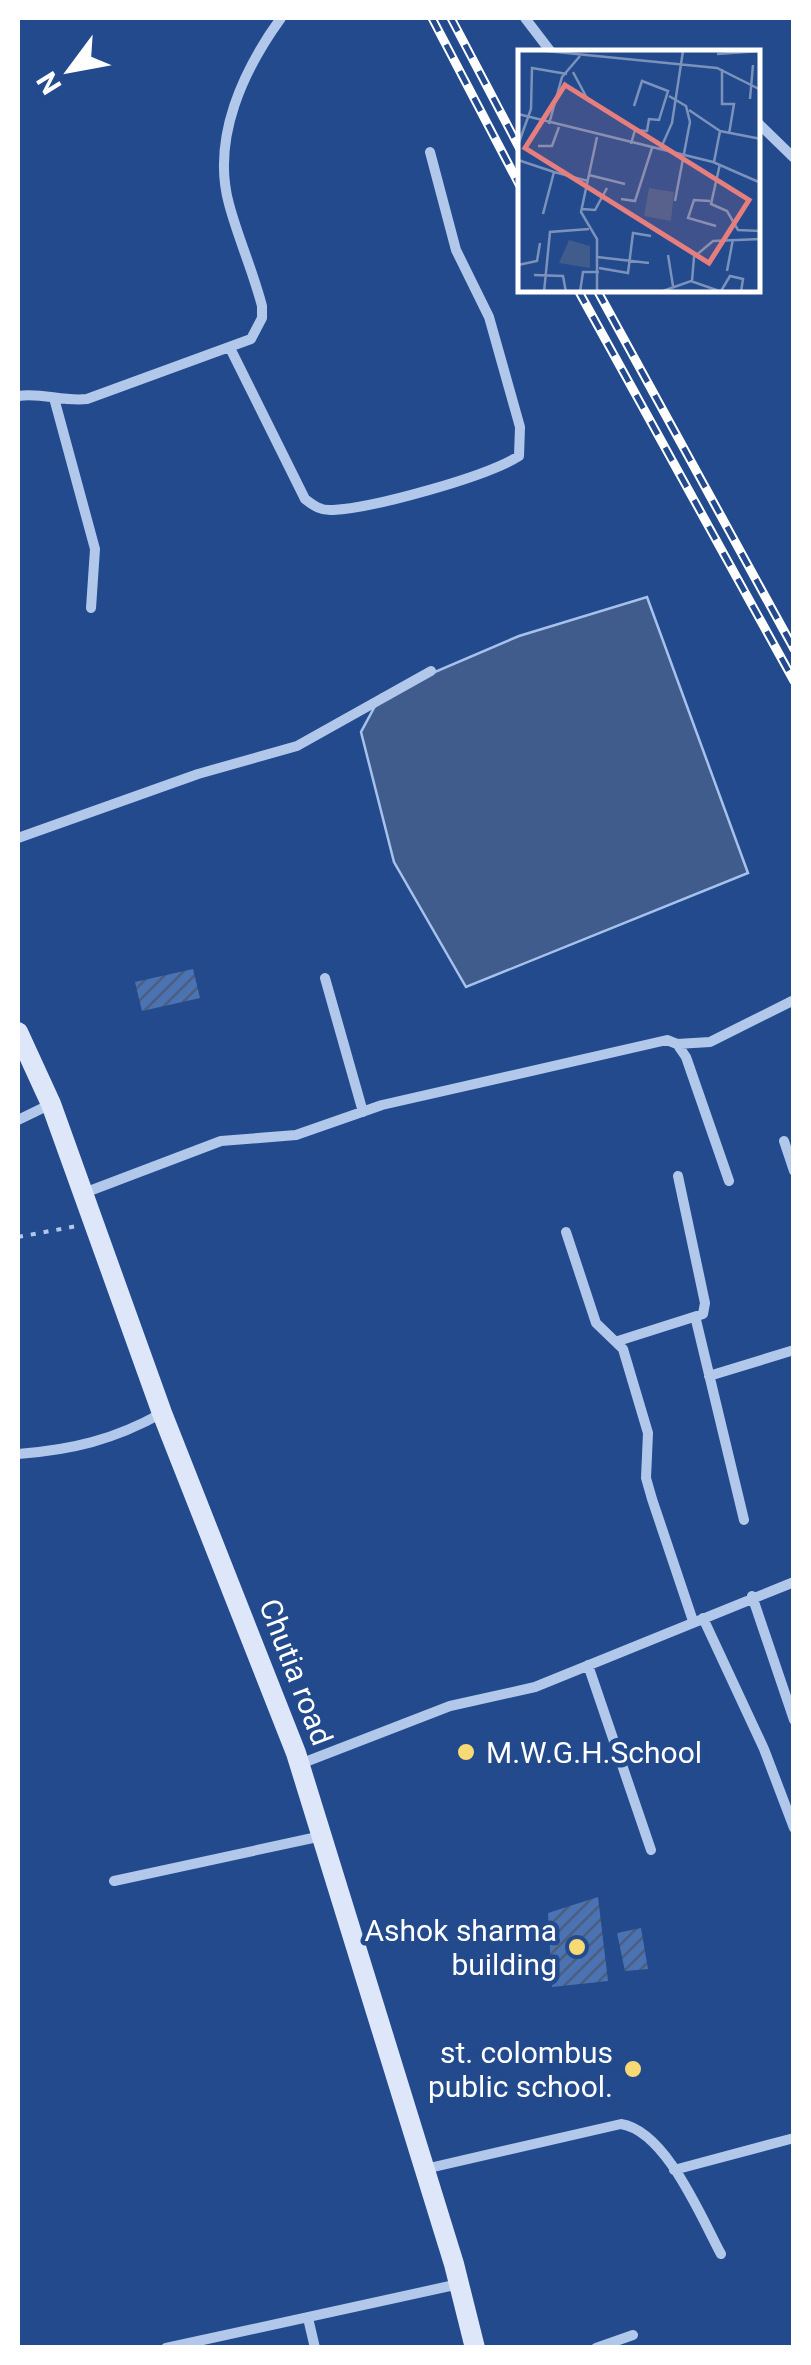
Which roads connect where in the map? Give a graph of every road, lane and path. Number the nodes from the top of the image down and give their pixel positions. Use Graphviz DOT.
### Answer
graph roads {
  1 [pos="281,18"];
  2 [pos="525,18"];
  3 [pos="549,50"];
  4 [pos="761,125"];
  5 [pos="430,152"];
  6 [pos="794,158"];
  7 [pos="231,350"];
  8 [pos="18,396"];
  9 [pos="54,398"];
  10 [pos="91,608"];
  11 [pos="431,671"];
  12 [pos="18,838"];
  13 [pos="325,978"];
  14 [pos="794,1000"];
  15 [pos="18,1032"];
  16 [pos="677,1044"];
  17 [pos="51,1104"];
  18 [pos="364,1112"];
  19 [pos="18,1120"];
  20 [pos="784,1141"];
  21 [pos="794,1171"];
  22 [pos="678,1176"];
  23 [pos="728,1181"];
  24 [pos="83,1193"];
  25 [pos="94,1222"];
  26 [pos="566,1232"];
  27 [pos="18,1237"];
  28 [pos="696,1320"];
  29 [pos="618,1340"];
  30 [pos="794,1350"];
  31 [pos="709,1376"];
  32 [pos="162,1414"];
  33 [pos="18,1454"];
  34 [pos="744,1520"];
  35 [pos="794,1582"];
  36 [pos="752,1596"];
  37 [pos="698,1619"];
  38 [pos="588,1665"];
  39 [pos="794,1720"];
  40 [pos="300,1764"];
  41 [pos="794,1828"];
  42 [pos="322,1836"];
  43 [pos="651,1850"];
  44 [pos="114,1881"];
  45 [pos="794,2138"];
  46 [pos="425,2169"];
  47 [pos="674,2170"];
  48 [pos="721,2254"];
  49 [pos="459,2284"];
  50 [pos="308,2318"];
  51 [pos="633,2335"];
  52 [pos="166,2348"];
  53 [pos="316,2348"];
  54 [pos="475,2348"];
  55 [pos="596,2348"];
  1 -- 7 [label="street"];
  2 -- 3 [label="street"];
  4 -- 6 [label="street"];
  5 -- 7 [label="street"];
  7 -- 9 [label="street"];
  8 -- 9 [label="street"];
  9 -- 10 [label="street"];
  11 -- 12 [label="street"];
  13 -- 18 [label="street"];
  14 -- 16 [label="street"];
  15 -- 17 [label="street, Chutia road"];
  16 -- 18 [label="street"];
  16 -- 23 [label="street"];
  17 -- 19 [label="street"];
  17 -- 24 [label="street, Chutia road"];
  18 -- 24 [label="street"];
  20 -- 21 [label="street"];
  22 -- 28 [label="street"];
  24 -- 25 [label="street, Chutia road"];
  25 -- 27 [label="path"];
  25 -- 32 [label="street, Chutia road"];
  26 -- 29 [label="street"];
  28 -- 29 [label="street"];
  28 -- 31 [label="street"];
  29 -- 37 [label="street"];
  30 -- 31 [label="street"];
  31 -- 34 [label="street"];
  32 -- 33 [label="street"];
  32 -- 40 [label="street, Chutia road"];
  35 -- 36 [label="street"];
  36 -- 37 [label="street"];
  36 -- 39 [label="street"];
  37 -- 38 [label="street"];
  37 -- 41 [label="street"];
  38 -- 40 [label="street"];
  38 -- 43 [label="street"];
  40 -- 42 [label="street, Chutia road"];
  42 -- 44 [label="street"];
  42 -- 46 [label="street, Chutia road"];
  45 -- 47 [label="street"];
  46 -- 47 [label="street"];
  46 -- 49 [label="street, Chutia road"];
  47 -- 48 [label="street"];
  49 -- 50 [label="street"];
  49 -- 54 [label="street, Chutia road"];
  50 -- 52 [label="street"];
  50 -- 53 [label="street"];
  51 -- 55 [label="street"];
}
